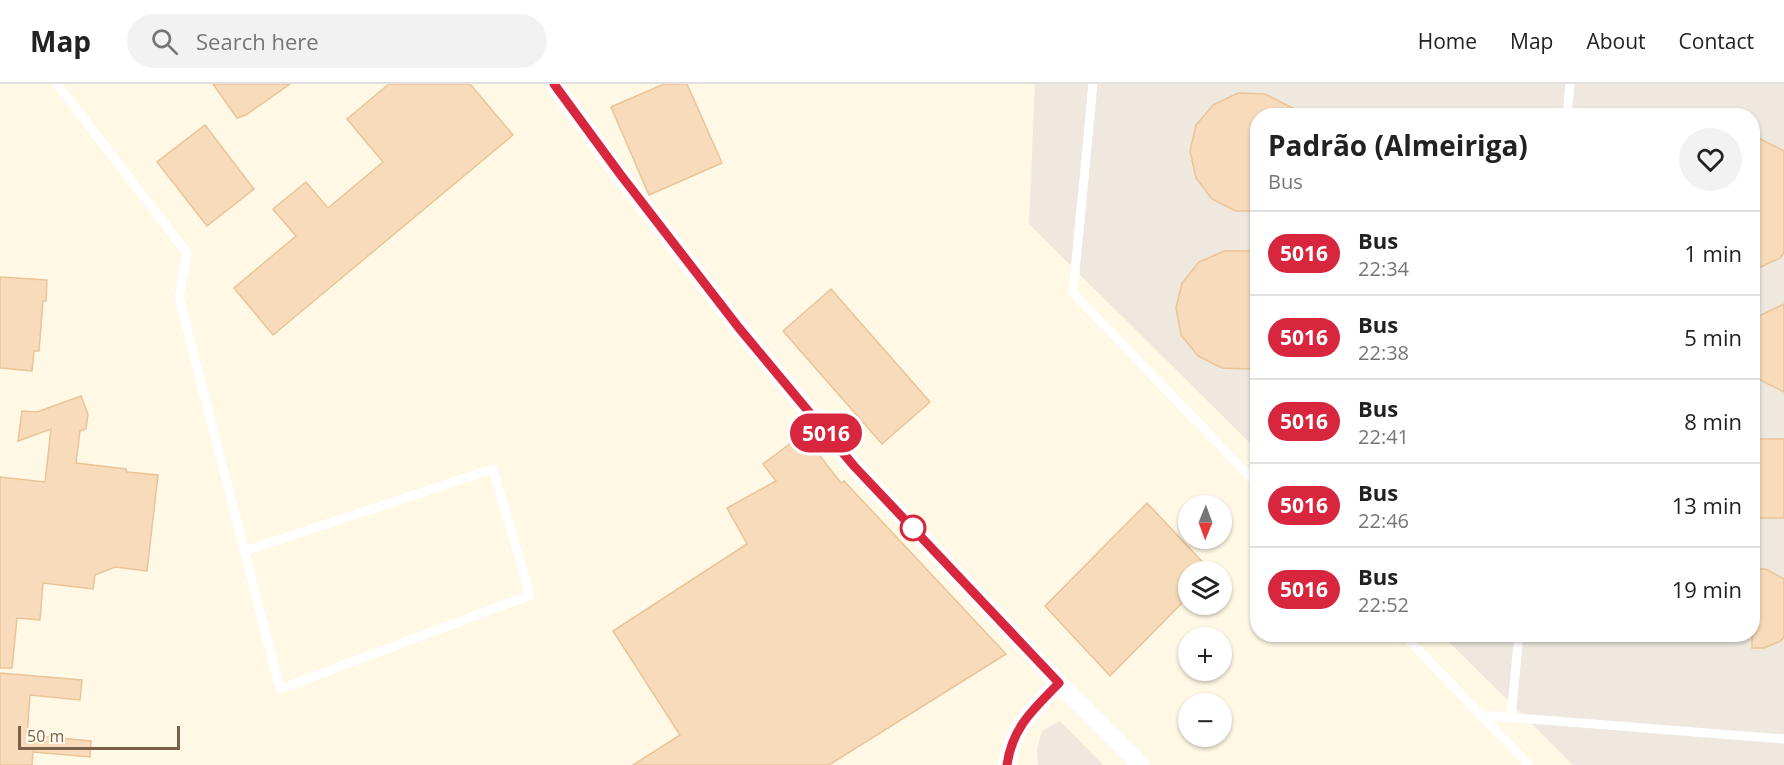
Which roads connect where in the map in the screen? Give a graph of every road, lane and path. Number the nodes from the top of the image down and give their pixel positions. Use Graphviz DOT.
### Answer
graph roads {
  1 [pos="57,84"];
  2 [pos="554,84"];
  3 [pos="1094,84"];
  4 [pos="1570,84"];
  5 [pos="1568,108"];
  6 [pos="1250,477"];
  7 [pos="245,551"];
  8 [pos="1411,642"];
  9 [pos="1518,642"];
  10 [pos="1059,683"];
  11 [pos="1480,715"];
  12 [pos="1511,717"];
  13 [pos="1784,739"];
  14 [pos="1007,765"];
  15 [pos="1141,765"];
  16 [pos="1529,765"];
  1 -- 7 [label="lane"];
  2 -- 10 [label="street"];
  3 -- 6 [label="lane"];
  4 -- 5 [label="lane"];
  7 -- 7 [label="lane"];
  8 -- 11 [label="lane"];
  9 -- 12 [label="lane"];
  10 -- 14 [label="street"];
  10 -- 15 [label="street"];
  11 -- 12 [label="lane"];
  11 -- 16 [label="lane"];
  12 -- 13 [label="lane"];
}
